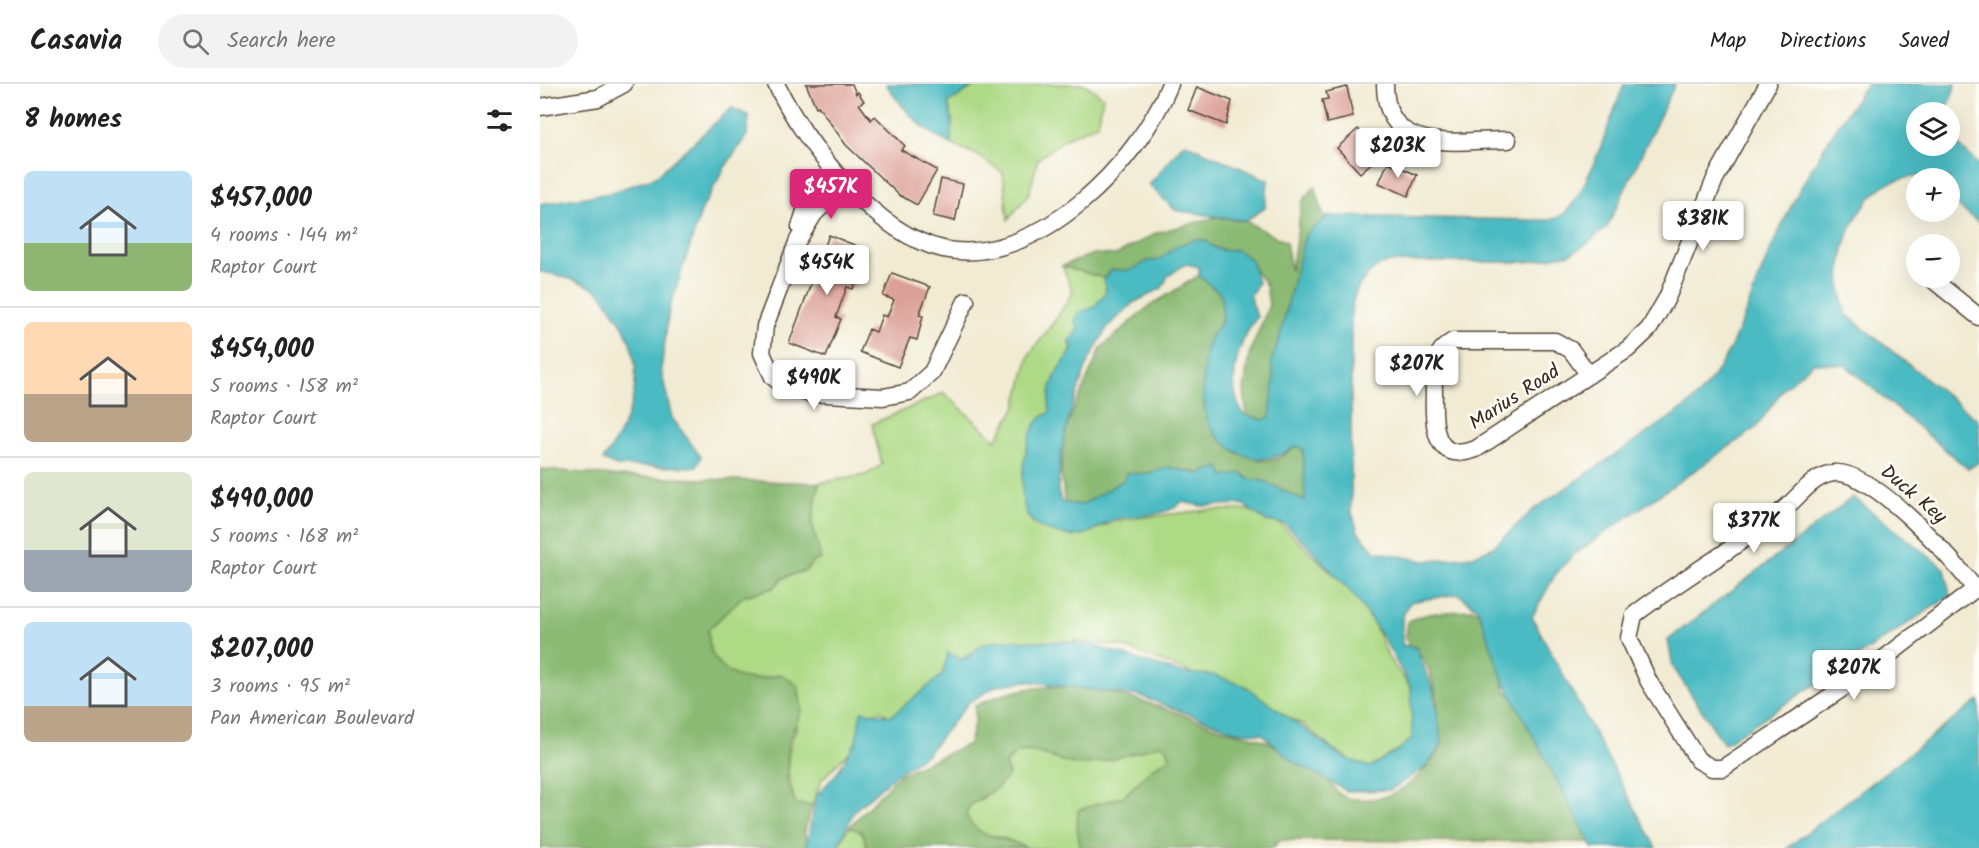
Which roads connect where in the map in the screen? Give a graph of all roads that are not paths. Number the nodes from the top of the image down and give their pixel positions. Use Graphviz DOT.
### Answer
graph roads {
  1 [pos="624,84"];
  2 [pos="776,84"];
  3 [pos="1170,84"];
  4 [pos="1385,84"];
  5 [pos="1768,84"];
  6 [pos="540,107"];
  7 [pos="1508,140"];
  8 [pos="833,170"];
  9 [pos="845,184"];
  10 [pos="798,240"];
  11 [pos="1943,288"];
  12 [pos="966,301"];
  13 [pos="1979,317"];
  14 [pos="1589,375"];
  15 [pos="1977,587"];
  1 -- 6 [label="street"];
  2 -- 8 [label="street"];
  3 -- 9 [label="street"];
  4 -- 7 [label="street"];
  5 -- 14 [label="street, Marius Road"];
  8 -- 9 [label="street"];
  8 -- 10 [label="street"];
  9 -- 10 [label="street"];
  10 -- 12 [label="street"];
  11 -- 13 [label="street"];
  14 -- 14 [label="street, Marius Road"];
  15 -- 15 [label="street, Duck Key"];
}
